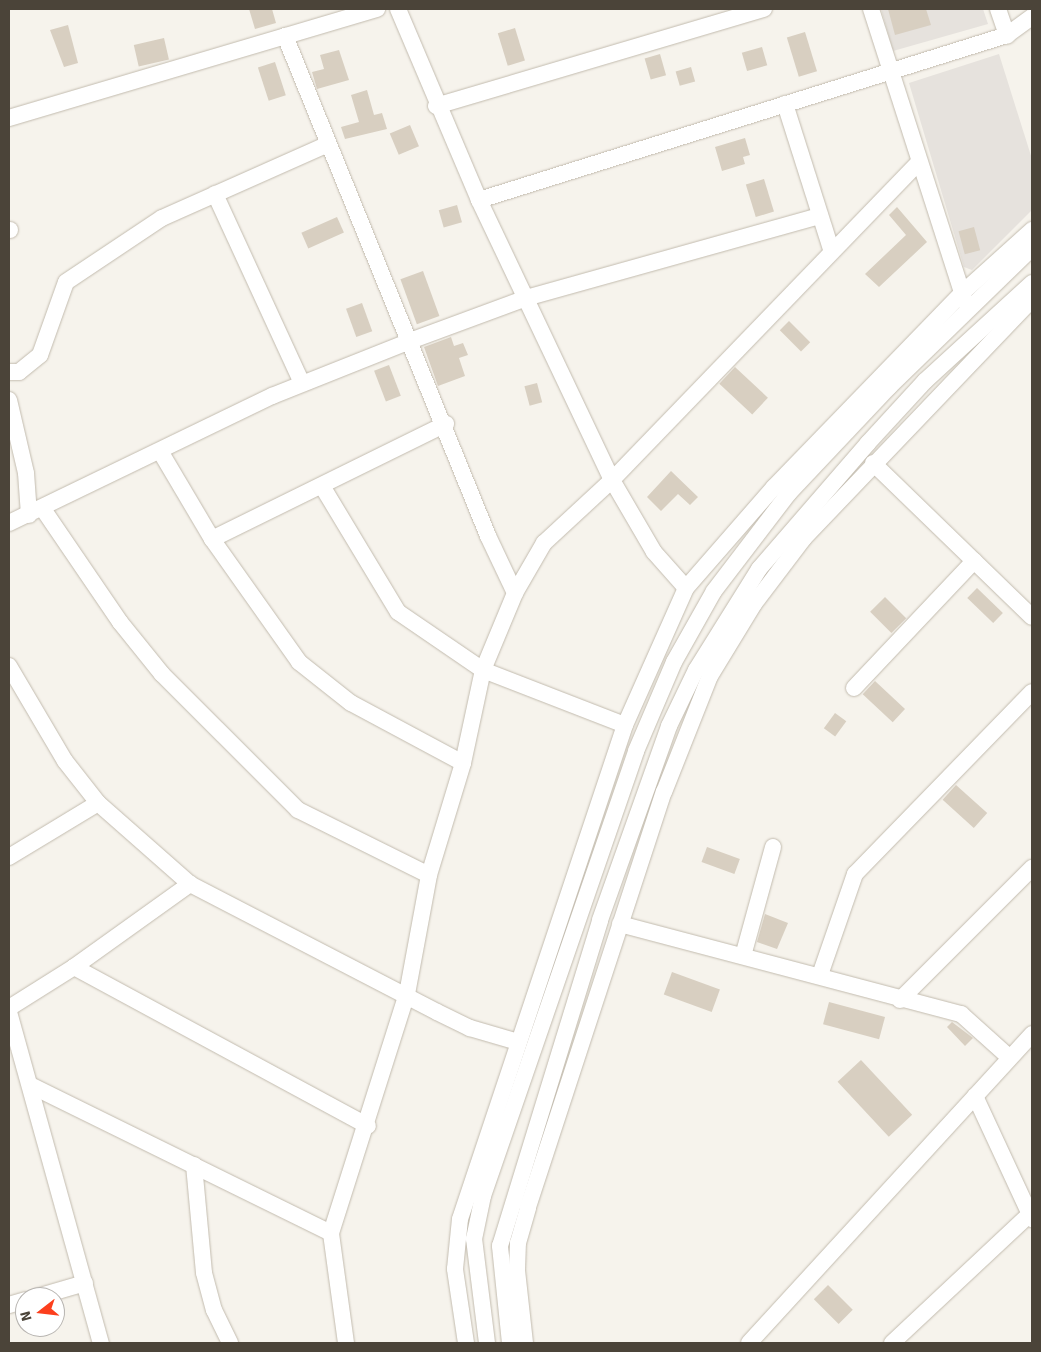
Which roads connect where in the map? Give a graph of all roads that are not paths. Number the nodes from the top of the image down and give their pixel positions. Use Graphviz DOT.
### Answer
graph roads {
  1 [pos="378,9"];
  2 [pos="398,9"];
  3 [pos="764,9"];
  4 [pos="871,9"];
  5 [pos="998,9"];
  6 [pos="1032,18"];
  7 [pos="1007,35"];
  8 [pos="285,36"];
  9 [pos="891,71"];
  10 [pos="785,104"];
  11 [pos="436,106"];
  12 [pos="9,118"];
  13 [pos="328,144"];
  14 [pos="919,162"];
  15 [pos="215,194"];
  16 [pos="479,200"];
  17 [pos="820,216"];
  18 [pos="1032,230"];
  19 [pos="1032,248"];
  20 [pos="831,249"];
  21 [pos="1032,283"];
  22 [pos="526,298"];
  23 [pos="1032,299"];
  24 [pos="965,301"];
  25 [pos="410,341"];
  26 [pos="9,372"];
  27 [pos="302,383"];
  28 [pos="9,400"];
  29 [pos="446,424"];
  30 [pos="160,451"];
  31 [pos="873,463"];
  32 [pos="612,480"];
  33 [pos="322,486"];
  34 [pos="36,512"];
  35 [pos="9,523"];
  36 [pos="212,539"];
  37 [pos="974,561"];
  38 [pos="686,588"];
  39 [pos="515,593"];
  40 [pos="1032,617"];
  41 [pos="9,666"];
  42 [pos="483,670"];
  43 [pos="854,688"];
  44 [pos="1032,692"];
  45 [pos="625,725"];
  46 [pos="463,763"];
  47 [pos="98,803"];
  48 [pos="773,847"];
  49 [pos="9,857"];
  50 [pos="1032,868"];
  51 [pos="429,875"];
  52 [pos="190,884"];
  53 [pos="620,924"];
  54 [pos="743,956"];
  55 [pos="74,967"];
  56 [pos="820,975"];
  57 [pos="407,994"];
  58 [pos="900,1000"];
  59 [pos="9,1008"];
  60 [pos="9,1012"];
  61 [pos="1032,1034"];
  62 [pos="518,1042"];
  63 [pos="1008,1057"];
  64 [pos="30,1085"];
  65 [pos="975,1096"];
  66 [pos="368,1126"];
  67 [pos="194,1166"];
  68 [pos="1031,1216"];
  69 [pos="331,1234"];
  70 [pos="85,1283"];
  71 [pos="65,1289"];
  72 [pos="101,1343"];
  73 [pos="230,1343"];
  74 [pos="346,1343"];
  75 [pos="466,1343"];
  76 [pos="487,1343"];
  77 [pos="510,1343"];
  78 [pos="525,1343"];
  79 [pos="749,1343"];
  80 [pos="892,1343"];
  1 -- 8 [label="street"];
  2 -- 11 [label="street"];
  3 -- 11 [label="street"];
  4 -- 9 [label="street"];
  5 -- 7 [label="street"];
  6 -- 7 [label="street"];
  7 -- 9 [label="street"];
  8 -- 12 [label="street"];
  8 -- 13 [label="street"];
  9 -- 10 [label="street"];
  9 -- 14 [label="street"];
  10 -- 16 [label="street"];
  10 -- 17 [label="street"];
  11 -- 16 [label="street"];
  13 -- 15 [label="street"];
  13 -- 25 [label="street"];
  14 -- 20 [label="street"];
  14 -- 24 [label="street"];
  15 -- 26 [label="street"];
  15 -- 27 [label="street"];
  16 -- 22 [label="street"];
  17 -- 20 [label="street"];
  17 -- 22 [label="street"];
  18 -- 24 [label="street"];
  19 -- 24 [label="street"];
  20 -- 32 [label="street"];
  21 -- 77 [label="street"];
  22 -- 25 [label="street"];
  22 -- 32 [label="street"];
  23 -- 31 [label="street"];
  24 -- 38 [label="street"];
  24 -- 76 [label="street"];
  25 -- 27 [label="street"];
  25 -- 29 [label="street"];
  27 -- 30 [label="street"];
  28 -- 34 [label="street"];
  29 -- 33 [label="street"];
  29 -- 39 [label="street"];
  30 -- 34 [label="street"];
  30 -- 36 [label="street"];
  31 -- 37 [label="street"];
  31 -- 53 [label="street"];
  32 -- 38 [label="street"];
  32 -- 39 [label="street"];
  33 -- 36 [label="street"];
  33 -- 42 [label="street"];
  34 -- 35 [label="street"];
  34 -- 51 [label="street"];
  36 -- 46 [label="street"];
  37 -- 40 [label="street"];
  37 -- 43 [label="street"];
  38 -- 45 [label="street"];
  39 -- 42 [label="street"];
  41 -- 47 [label="street"];
  42 -- 45 [label="street"];
  42 -- 46 [label="street"];
  44 -- 56 [label="street"];
  45 -- 62 [label="street"];
  46 -- 51 [label="street"];
  47 -- 49 [label="street"];
  47 -- 52 [label="street"];
  48 -- 54 [label="street"];
  50 -- 58 [label="street"];
  51 -- 57 [label="street"];
  52 -- 55 [label="street"];
  52 -- 57 [label="street"];
  53 -- 54 [label="street"];
  53 -- 78 [label="street"];
  54 -- 56 [label="street"];
  55 -- 59 [label="street"];
  55 -- 66 [label="street"];
  56 -- 58 [label="street"];
  57 -- 62 [label="street"];
  57 -- 66 [label="street"];
  58 -- 63 [label="street"];
  60 -- 64 [label="street"];
  61 -- 63 [label="street"];
  62 -- 75 [label="street"];
  63 -- 65 [label="street"];
  64 -- 67 [label="street"];
  64 -- 70 [label="street"];
  65 -- 68 [label="street"];
  65 -- 79 [label="street"];
  66 -- 69 [label="street"];
  67 -- 69 [label="street"];
  67 -- 73 [label="street"];
  68 -- 80 [label="street"];
  69 -- 74 [label="street"];
  70 -- 71 [label="street"];
  70 -- 72 [label="street"];
}
